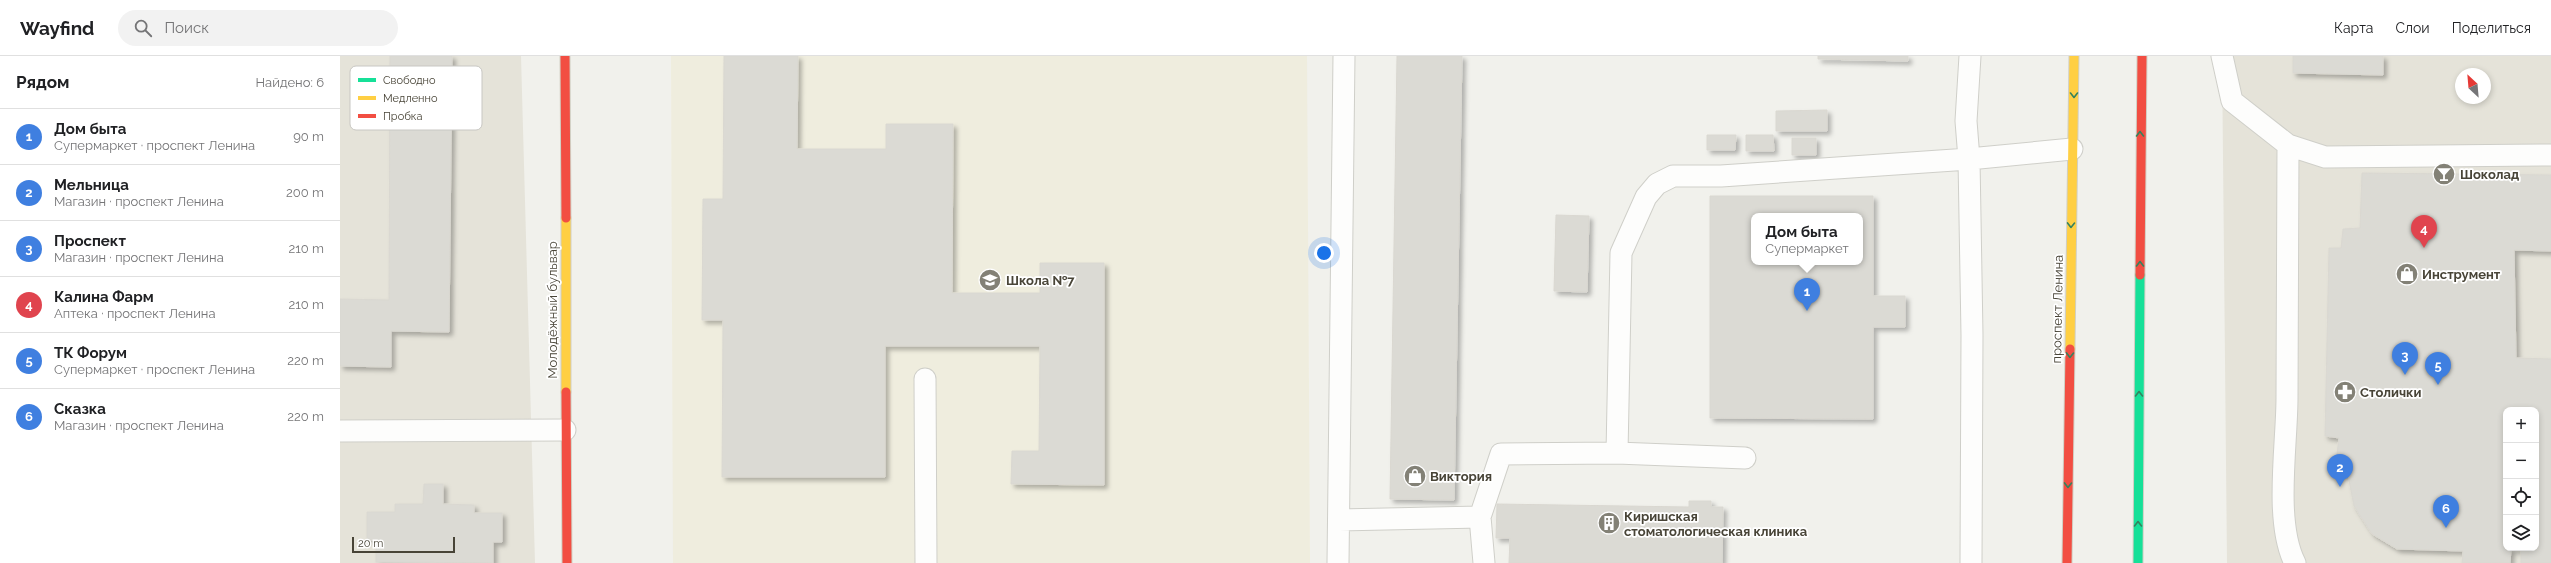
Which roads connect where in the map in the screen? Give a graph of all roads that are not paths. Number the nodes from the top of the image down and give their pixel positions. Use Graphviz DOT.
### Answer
graph roads {
  1 [pos="565,56"];
  2 [pos="1344,56"];
  3 [pos="1970,56"];
  4 [pos="2074,56"];
  5 [pos="2142,56"];
  6 [pos="2222,56"];
  7 [pos="2288,145"];
  8 [pos="2072,149"];
  9 [pos="2551,155"];
  10 [pos="1969,159"];
  11 [pos="925,379"];
  12 [pos="565,430"];
  13 [pos="340,432"];
  14 [pos="1617,453"];
  15 [pos="1745,458"];
  16 [pos="1480,517"];
  17 [pos="1339,520"];
  18 [pos="567,563"];
  19 [pos="926,563"];
  20 [pos="1338,563"];
  21 [pos="1484,563"];
  22 [pos="1971,563"];
  23 [pos="2067,563"];
  24 [pos="2138,563"];
  25 [pos="2295,563"];
  1 -- 12 [label="street, Молодёжный бульвар"];
  2 -- 17 [label="lane"];
  3 -- 10 [label="lane"];
  4 -- 8 [label="street, проспект Ленина, one-way"];
  24 -- 5 [label="street, one-way"];
  6 -- 7 [label="lane"];
  7 -- 9 [label="lane"];
  7 -- 25 [label="lane"];
  8 -- 10 [label="lane"];
  8 -- 23 [label="street, проспект Ленина, one-way"];
  10 -- 14 [label="lane"];
  10 -- 22 [label="lane"];
  11 -- 19 [label="lane"];
  12 -- 13 [label="lane"];
  12 -- 18 [label="street, Молодёжный бульвар"];
  14 -- 15 [label="lane"];
  14 -- 16 [label="lane"];
  16 -- 17 [label="lane"];
  16 -- 21 [label="lane"];
  17 -- 20 [label="lane"];
}
